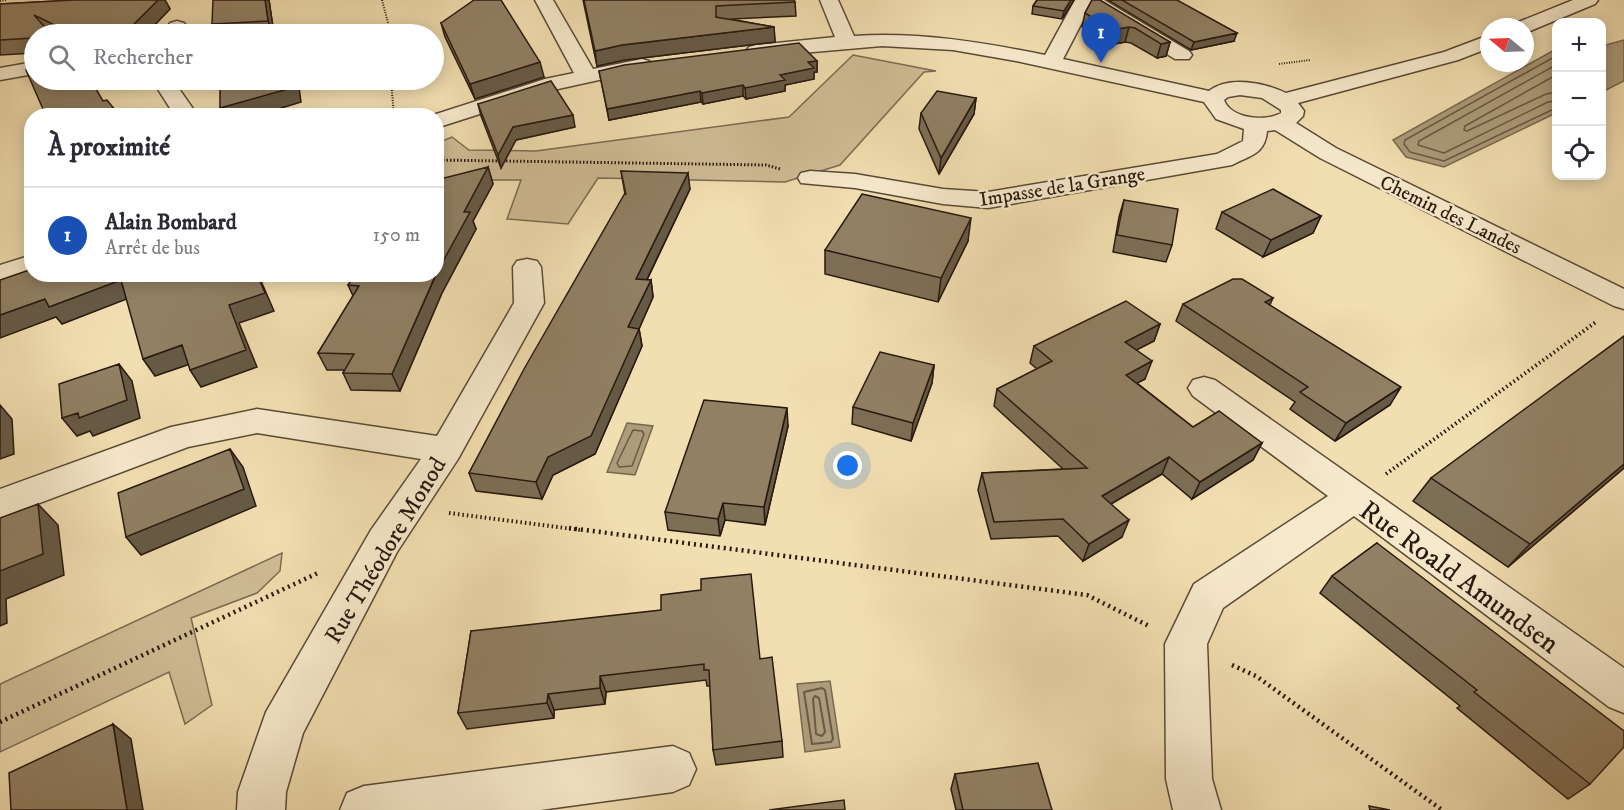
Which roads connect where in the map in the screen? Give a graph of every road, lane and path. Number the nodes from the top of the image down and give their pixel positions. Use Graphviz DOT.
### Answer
graph roads {
  1 [pos="6,0"];
  2 [pos="382,0"];
  3 [pos="544,0"];
  4 [pos="830,0"];
  5 [pos="1084,0"];
  6 [pos="1091,0"];
  7 [pos="1589,0"];
  8 [pos="0,1"];
  9 [pos="1534,22"];
  10 [pos="388,24"];
  11 [pos="847,42"];
  12 [pos="1480,45"];
  13 [pos="739,53"];
  14 [pos="1182,56"];
  15 [pos="664,62"];
  16 [pos="1051,63"];
  17 [pos="24,70"];
  18 [pos="0,74"];
  19 [pos="586,76"];
  20 [pos="170,90"];
  21 [pos="392,90"];
  22 [pos="1213,98"];
  23 [pos="182,108"];
  24 [pos="393,108"];
  25 [pos="1273,116"];
  26 [pos="444,119"];
  27 [pos="444,159"];
  28 [pos="810,178"];
  29 [pos="24,266"];
  30 [pos="527,267"];
  31 [pos="0,274"];
  32 [pos="1624,300"];
  33 [pos="1603,317"];
  34 [pos="1204,388"];
  35 [pos="446,450"];
  36 [pos="1355,497"];
  37 [pos="0,504"];
  38 [pos="407,508"];
  39 [pos="384,541"];
  40 [pos="1186,644"];
  41 [pos="1624,693"];
  42 [pos="0,722"];
  43 [pos="673,769"];
  44 [pos="261,810"];
  45 [pos="364,810"];
  46 [pos="1197,810"];
  47 [pos="1442,810"];
  1 -- 8 [label="path"];
  2 -- 10 [label="path"];
  3 -- 19 [label="street"];
  4 -- 11 [label="street"];
  5 -- 16 [label="street"];
  6 -- 14 [label="street"];
  7 -- 9 [label="street"];
  11 -- 13 [label="street"];
  11 -- 16 [label="street"];
  12 -- 25 [label="street"];
  15 -- 19 [label="street"];
  16 -- 22 [label="street"];
  17 -- 18 [label="street"];
  19 -- 26 [label="street"];
  20 -- 23 [label="street"];
  21 -- 24 [label="path"];
  22 -- 25 [label="street"];
  22 -- 25 [label="street"];
  25 -- 28 [label="street, Impasse de la Grange"];
  25 -- 32 [label="street, Chemin des Landes"];
  27 -- 28 [label="path"];
  29 -- 31 [label="street"];
  30 -- 35 [label="street"];
  33 -- 36 [label="path"];
  34 -- 36 [label="street"];
  35 -- 37 [label="street, Rue Théodore Monod"];
  35 -- 38 [label="street, Rue Théodore Monod"];
  36 -- 40 [label="street, Rue Roald Amundsen"];
  36 -- 41 [label="street, Rue Roald Amundsen"];
  38 -- 39 [label="street, Rue Théodore Monod"];
  38 -- 40 [label="path"];
  39 -- 42 [label="path"];
  39 -- 44 [label="street, Rue Théodore Monod"];
  40 -- 46 [label="street, Rue Roald Amundsen"];
  40 -- 47 [label="path"];
  43 -- 45 [label="street"];
}
